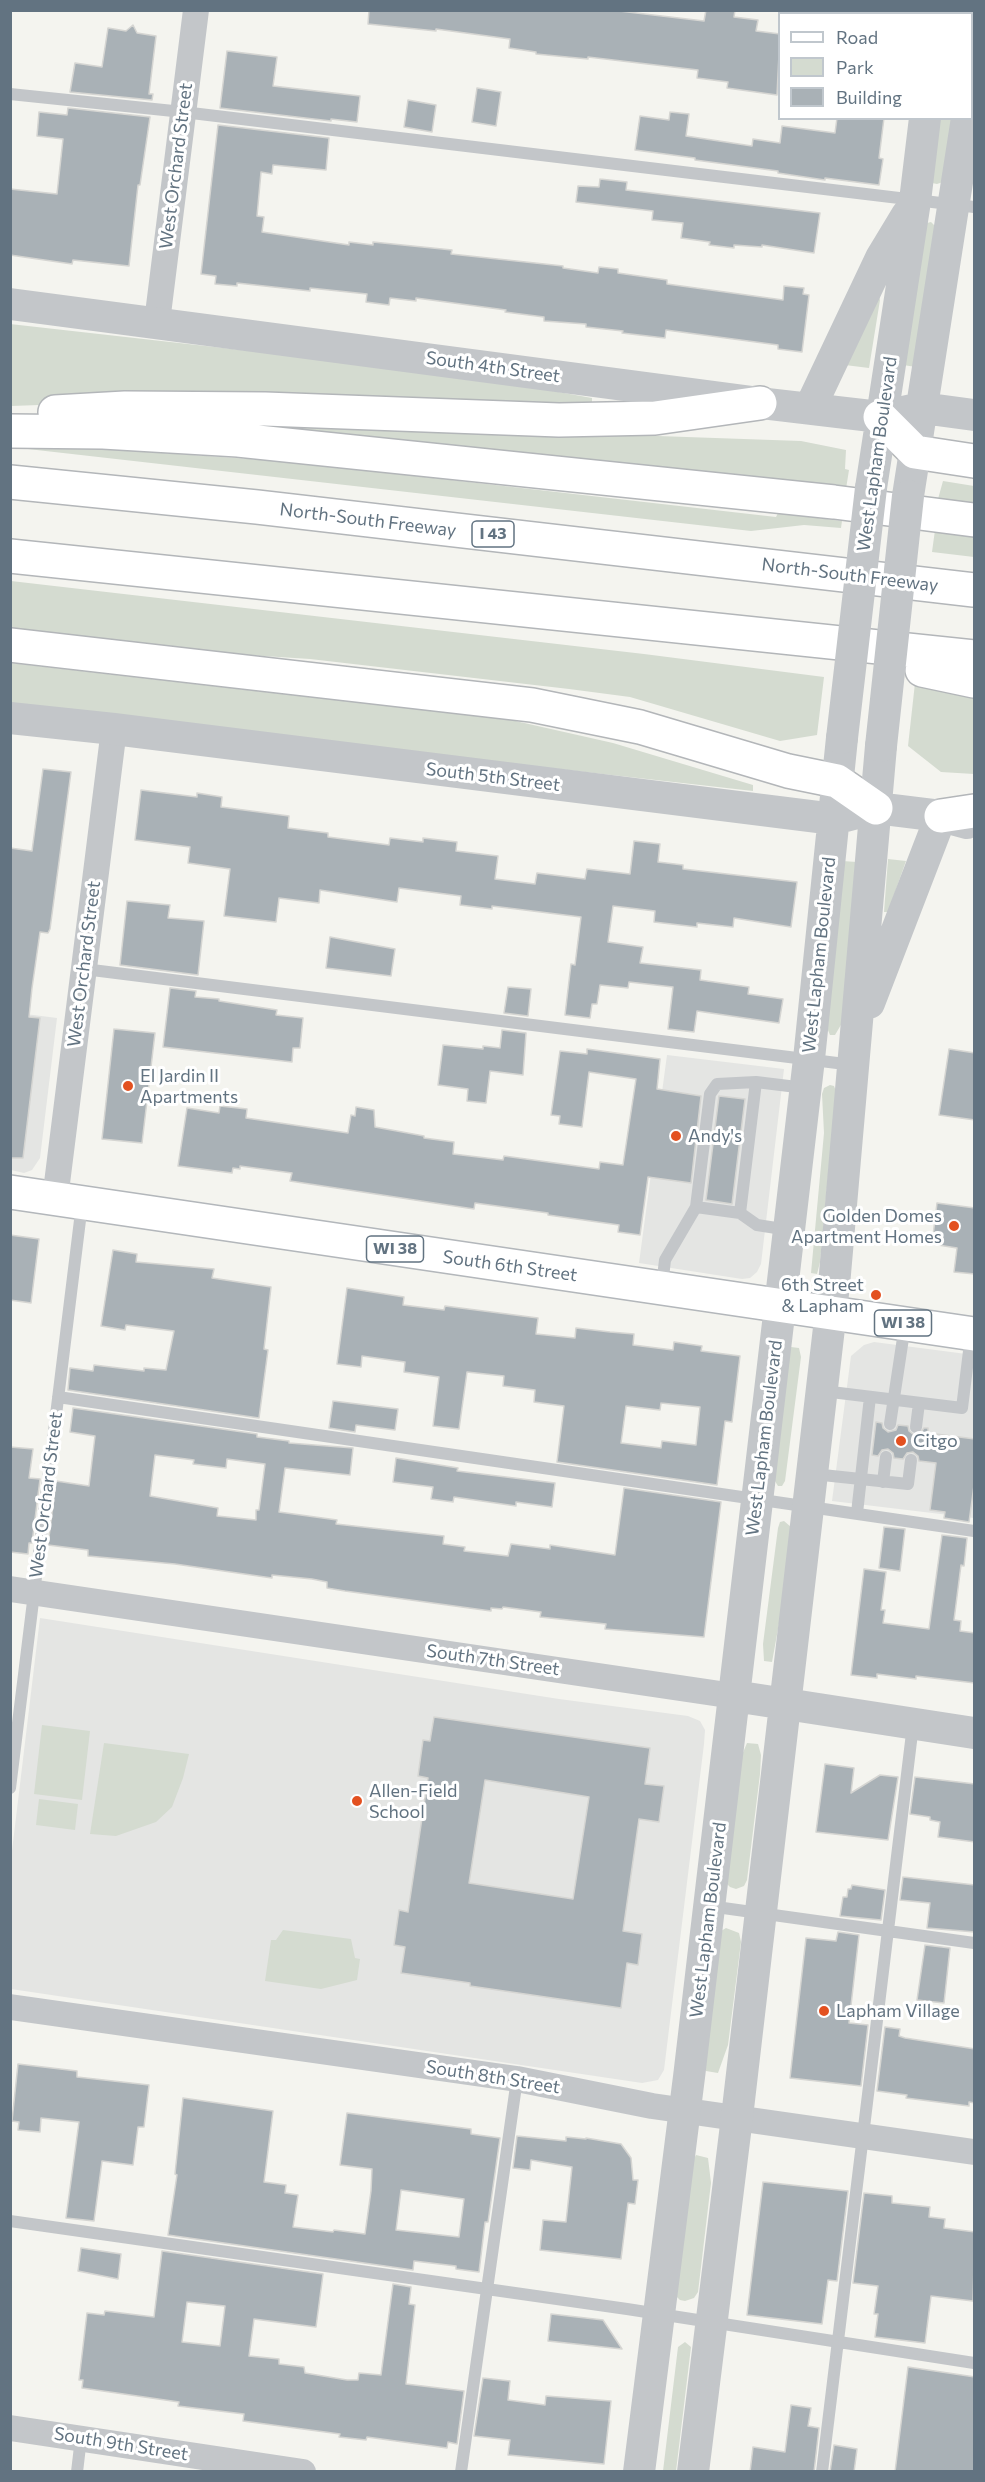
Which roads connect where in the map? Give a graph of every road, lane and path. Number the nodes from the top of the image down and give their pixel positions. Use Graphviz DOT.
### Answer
graph roads {
  1 [pos="196,10"];
  2 [pos="10,94"];
  3 [pos="183,112"];
  4 [pos="925,120"];
  5 [pos="968,120"];
  6 [pos="915,201"];
  7 [pos="964,206"];
  8 [pos="10,304"];
  9 [pos="157,322"];
  10 [pos="760,404"];
  11 [pos="810,408"];
  12 [pos="922,408"];
  13 [pos="10,414"];
  14 [pos="975,414"];
  15 [pos="880,417"];
  16 [pos="10,431"];
  17 [pos="915,452"];
  18 [pos="975,461"];
  19 [pos="10,482"];
  20 [pos="975,520"];
  21 [pos="10,556"];
  22 [pos="975,590"];
  23 [pos="744,634"];
  24 [pos="10,645"];
  25 [pos="975,657"];
  26 [pos="975,681"];
  27 [pos="10,718"];
  28 [pos="114,729"];
  29 [pos="837,781"];
  30 [pos="876,808"];
  31 [pos="975,811"];
  32 [pos="941,816"];
  33 [pos="834,819"];
  34 [pos="975,825"];
  35 [pos="84,969"];
  36 [pos="855,1050"];
  37 [pos="807,1074"];
  38 [pos="756,1082"];
  39 [pos="10,1192"];
  40 [pos="68,1201"];
  41 [pos="696,1208"];
  42 [pos="740,1213"];
  43 [pos="789,1230"];
  44 [pos="661,1288"];
  45 [pos="780,1305"];
  46 [pos="831,1312"];
  47 [pos="905,1323"];
  48 [pos="973,1334"];
  49 [pos="822,1391"];
  50 [pos="58,1397"];
  51 [pos="870,1397"];
  52 [pos="894,1400"];
  53 [pos="919,1403"];
  54 [pos="890,1424"];
  55 [pos="916,1427"];
  56 [pos="886,1457"];
  57 [pos="911,1460"];
  58 [pos="812,1474"];
  59 [pos="861,1479"];
  60 [pos="883,1482"];
  61 [pos="757,1498"];
  62 [pos="808,1506"];
  63 [pos="857,1513"];
  64 [pos="975,1531"];
  65 [pos="22,1591"];
  66 [pos="734,1696"];
  67 [pos="784,1704"];
  68 [pos="913,1723"];
  69 [pos="975,1733"];
  70 [pos="10,1788"];
  71 [pos="709,1906"];
  72 [pos="760,1913"];
  73 [pos="886,1931"];
  74 [pos="975,1943"];
  75 [pos="10,2007"];
  76 [pos="517,2079"];
  77 [pos="685,2110"];
  78 [pos="737,2117"];
  79 [pos="862,2134"];
  80 [pos="975,2152"];
  81 [pos="10,2221"];
  82 [pos="487,2289"];
  83 [pos="658,2315"];
  84 [pos="712,2323"];
  85 [pos="838,2342"];
  86 [pos="975,2362"];
  87 [pos="10,2428"];
  88 [pos="81,2438"];
  89 [pos="77,2472"];
  90 [pos="303,2472"];
  91 [pos="461,2472"];
  92 [pos="639,2472"];
  93 [pos="693,2472"];
  94 [pos="822,2472"];
  1 -- 3 [label="street, West Orchard Street"];
  2 -- 3 [label="lane"];
  3 -- 6 [label="lane"];
  3 -- 9 [label="street, West Orchard Street"];
  4 -- 6 [label="street, West Lapham Boulevard"];
  5 -- 7 [label="street, West Lapham Boulevard"];
  6 -- 7 [label="lane"];
  6 -- 11 [label="street"];
  6 -- 15 [label="street, West Lapham Boulevard"];
  7 -- 12 [label="street, West Lapham Boulevard"];
  8 -- 9 [label="street, South 4th Street"];
  9 -- 10 [label="street, South 4th Street"];
  10 -- 11 [label="street, South 4th Street"];
  10 -- 13 [label="main road"];
  11 -- 15 [label="street, South 4th Street"];
  12 -- 14 [label="street, South 4th Street"];
  12 -- 15 [label="street, South 4th Street"];
  12 -- 17 [label="street, West Lapham Boulevard"];
  15 -- 17 [label="main road"];
  15 -- 29 [label="street, West Lapham Boulevard, bridge"];
  16 -- 20 [label="main road"];
  17 -- 18 [label="main road"];
  17 -- 30 [label="street, West Lapham Boulevard, bridge"];
  19 -- 22 [label="main road, North-South Freeway / I 43"];
  21 -- 23 [label="main road"];
  23 -- 25 [label="main road"];
  23 -- 26 [label="main road"];
  24 -- 29 [label="main road"];
  27 -- 28 [label="street, South 5th Street"];
  28 -- 33 [label="street, South 5th Street"];
  28 -- 35 [label="street, West Orchard Street"];
  29 -- 30 [label="main road"];
  29 -- 33 [label="street, West Lapham Boulevard"];
  30 -- 32 [label="street, South 5th Street"];
  30 -- 33 [label="street, South 5th Street"];
  30 -- 36 [label="street, West Lapham Boulevard"];
  31 -- 32 [label="main road"];
  32 -- 34 [label="street, South 5th Street"];
  32 -- 36 [label="street"];
  33 -- 37 [label="street, West Lapham Boulevard"];
  35 -- 37 [label="lane"];
  35 -- 40 [label="street, West Orchard Street"];
  36 -- 37 [label="lane"];
  36 -- 46 [label="street, West Lapham Boulevard"];
  37 -- 38 [label="lane"];
  37 -- 43 [label="street, West Lapham Boulevard"];
  38 -- 41 [label="lane"];
  38 -- 42 [label="lane"];
  39 -- 40 [label="main road, South 6th Street / WI 38"];
  40 -- 44 [label="main road, South 6th Street / WI 38"];
  40 -- 50 [label="lane, West Orchard Street"];
  41 -- 42 [label="lane"];
  41 -- 44 [label="lane"];
  42 -- 43 [label="lane"];
  43 -- 45 [label="street, West Lapham Boulevard"];
  44 -- 45 [label="main road, South 6th Street / WI 38"];
  45 -- 46 [label="main road, South 6th Street / WI 38"];
  45 -- 61 [label="street, West Lapham Boulevard"];
  46 -- 47 [label="main road, South 6th Street / WI 38"];
  46 -- 49 [label="street, West Lapham Boulevard"];
  47 -- 48 [label="main road, South 6th Street / WI 38"];
  47 -- 52 [label="lane"];
  48 -- 53 [label="lane"];
  49 -- 51 [label="lane"];
  49 -- 58 [label="street, West Lapham Boulevard"];
  50 -- 61 [label="lane"];
  50 -- 65 [label="lane, West Orchard Street"];
  51 -- 52 [label="lane"];
  51 -- 59 [label="lane"];
  52 -- 53 [label="lane"];
  52 -- 54 [label="lane"];
  53 -- 55 [label="lane"];
  56 -- 60 [label="lane"];
  57 -- 60 [label="lane"];
  58 -- 59 [label="lane"];
  58 -- 62 [label="street, West Lapham Boulevard"];
  59 -- 60 [label="lane"];
  59 -- 63 [label="lane"];
  61 -- 62 [label="lane"];
  61 -- 66 [label="street, West Lapham Boulevard"];
  62 -- 63 [label="lane"];
  62 -- 67 [label="street, West Lapham Boulevard"];
  63 -- 64 [label="lane"];
  65 -- 66 [label="street, South 7th Street"];
  65 -- 70 [label="lane, West Orchard Street"];
  66 -- 67 [label="street, South 7th Street"];
  66 -- 71 [label="street, West Lapham Boulevard"];
  67 -- 68 [label="street, South 7th Street"];
  67 -- 72 [label="street, West Lapham Boulevard"];
  68 -- 69 [label="street, South 7th Street"];
  68 -- 73 [label="lane"];
  71 -- 72 [label="lane"];
  71 -- 77 [label="street, West Lapham Boulevard"];
  72 -- 73 [label="lane"];
  72 -- 78 [label="street, West Lapham Boulevard"];
  73 -- 74 [label="lane"];
  73 -- 79 [label="lane"];
  75 -- 76 [label="street, South 8th Street"];
  76 -- 77 [label="street, South 8th Street"];
  76 -- 82 [label="lane"];
  77 -- 78 [label="street, South 8th Street"];
  77 -- 83 [label="street, West Lapham Boulevard"];
  78 -- 79 [label="street, South 8th Street"];
  78 -- 84 [label="street, West Lapham Boulevard"];
  79 -- 80 [label="street, South 8th Street"];
  79 -- 85 [label="lane"];
  81 -- 82 [label="lane"];
  82 -- 83 [label="lane"];
  82 -- 91 [label="lane"];
  83 -- 84 [label="lane"];
  83 -- 92 [label="street, West Lapham Boulevard"];
  84 -- 85 [label="lane"];
  84 -- 93 [label="street, West Lapham Boulevard"];
  85 -- 86 [label="lane"];
  85 -- 94 [label="lane"];
  87 -- 88 [label="street, South 9th Street"];
  88 -- 89 [label="lane"];
  88 -- 90 [label="street, South 9th Street"];
}
